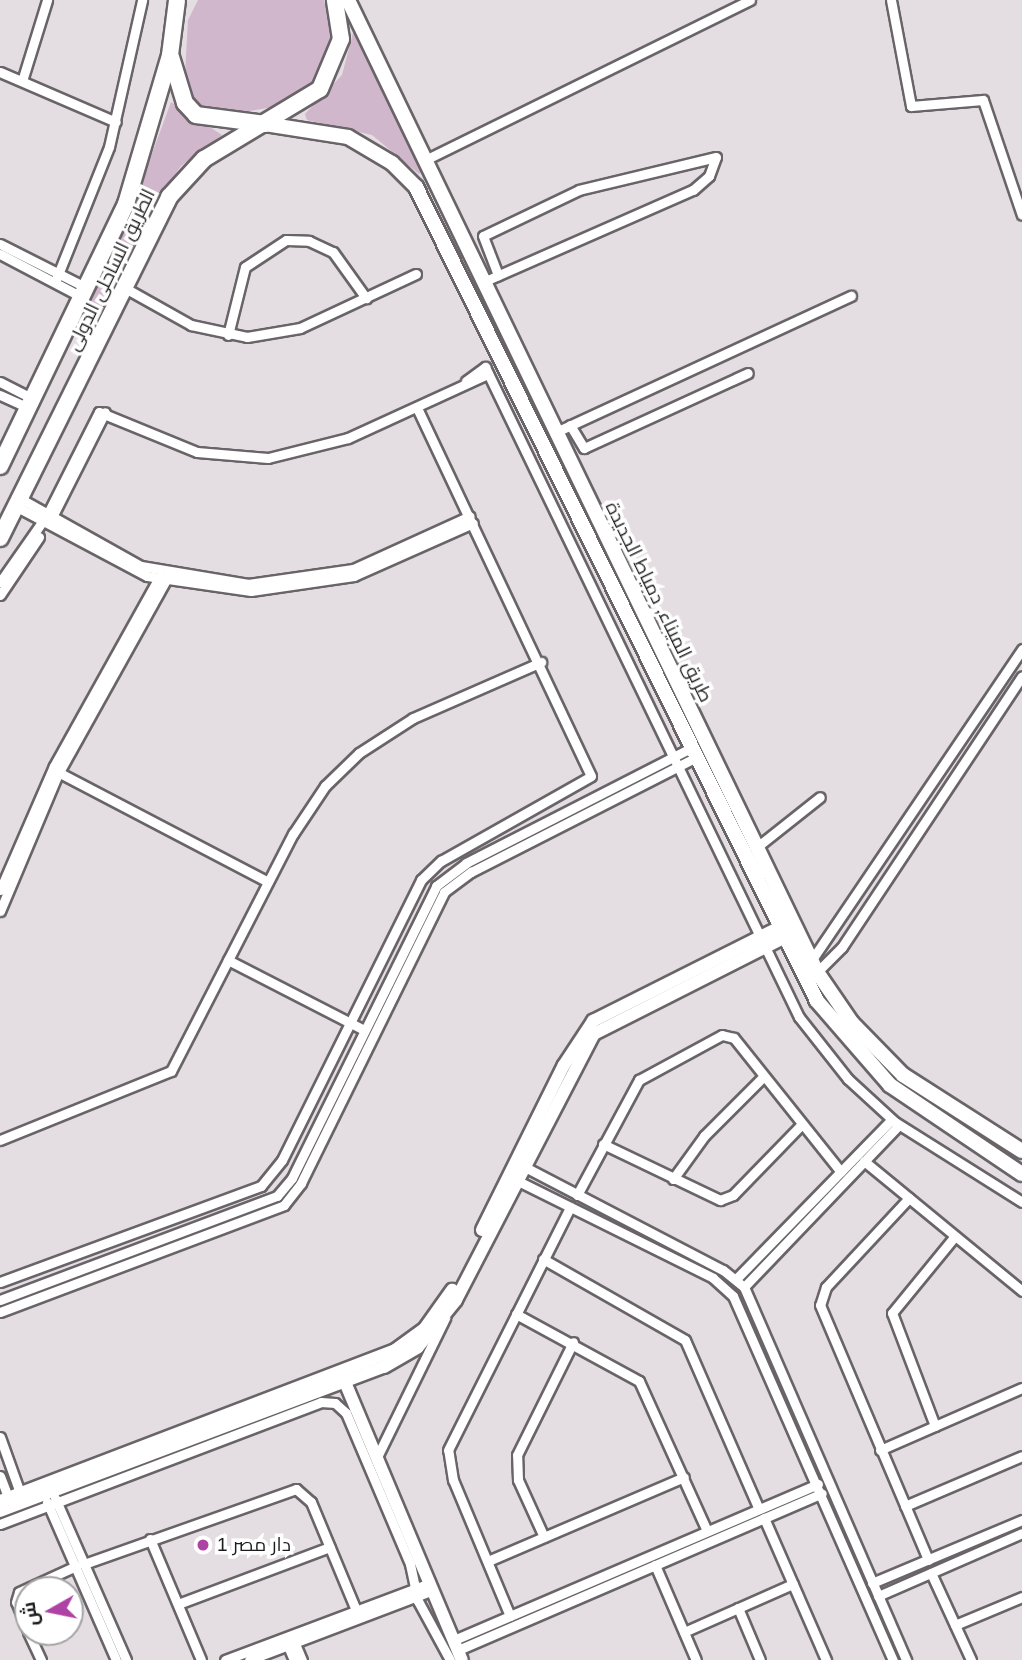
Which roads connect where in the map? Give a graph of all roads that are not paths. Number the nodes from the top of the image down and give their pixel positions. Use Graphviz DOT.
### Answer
graph roads {
  1 [pos="47,0"];
  2 [pos="142,0"];
  3 [pos="335,0"];
  4 [pos="348,0"];
  5 [pos="750,0"];
  6 [pos="891,0"];
  7 [pos="179,3"];
  8 [pos="170,55"];
  9 [pos="0,72"];
  10 [pos="22,81"];
  11 [pos="116,122"];
  12 [pos="265,124"];
  13 [pos="426,159"];
  14 [pos="1022,215"];
  15 [pos="0,244"];
  16 [pos="0,254"];
  17 [pos="416,274"];
  18 [pos="498,275"];
  19 [pos="57,277"];
  20 [pos="483,282"];
  21 [pos="125,288"];
  22 [pos="85,292"];
  23 [pos="851,296"];
  24 [pos="366,298"];
  25 [pos="228,335"];
  26 [pos="748,373"];
  27 [pos="0,382"];
  28 [pos="0,395"];
  29 [pos="31,404"];
  30 [pos="417,408"];
  31 [pos="570,425"];
  32 [pos="556,432"];
  33 [pos="0,466"];
  34 [pos="19,503"];
  35 [pos="472,519"];
  36 [pos="47,521"];
  37 [pos="0,538"];
  38 [pos="163,577"];
  39 [pos="0,582"];
  40 [pos="0,595"];
  41 [pos="1022,649"];
  42 [pos="541,662"];
  43 [pos="651,666"];
  44 [pos="669,666"];
  45 [pos="1022,676"];
  46 [pos="658,680"];
  47 [pos="693,753"];
  48 [pos="677,762"];
  49 [pos="56,770"];
  50 [pos="820,797"];
  51 [pos="757,847"];
  52 [pos="268,881"];
  53 [pos="0,890"];
  54 [pos="0,911"];
  55 [pos="780,933"];
  56 [pos="759,943"];
  57 [pos="228,960"];
  58 [pos="814,967"];
  59 [pos="348,1017"];
  60 [pos="365,1026"];
  61 [pos="762,1078"];
  62 [pos="895,1122"];
  63 [pos="539,1124"];
  64 [pos="800,1126"];
  65 [pos="0,1139"];
  66 [pos="603,1144"];
  67 [pos="1022,1151"];
  68 [pos="864,1161"];
  69 [pos="523,1166"];
  70 [pos="841,1172"];
  71 [pos="1022,1174"];
  72 [pos="673,1179"];
  73 [pos="516,1180"];
  74 [pos="577,1195"];
  75 [pos="909,1198"];
  76 [pos="1022,1202"];
  77 [pos="570,1207"];
  78 [pos="955,1236"];
  79 [pos="544,1259"];
  80 [pos="736,1279"];
  81 [pos="0,1283"];
  82 [pos="744,1287"];
  83 [pos="1022,1291"];
  84 [pos="1,1300"];
  85 [pos="3,1310"];
  86 [pos="516,1314"];
  87 [pos="446,1317"];
  88 [pos="573,1342"];
  89 [pos="342,1377"];
  90 [pos="1022,1388"];
  91 [pos="935,1426"];
  92 [pos="0,1437"];
  93 [pos="880,1450"];
  94 [pos="1022,1456"];
  95 [pos="377,1457"];
  96 [pos="0,1476"];
  97 [pos="684,1477"];
  98 [pos="820,1488"];
  99 [pos="10,1497"];
  100 [pos="50,1498"];
  101 [pos="905,1506"];
  102 [pos="0,1511"];
  103 [pos="762,1513"];
  104 [pos="1022,1520"];
  105 [pos="0,1524"];
  106 [pos="707,1531"];
  107 [pos="1022,1533"];
  108 [pos="544,1537"];
  109 [pos="150,1539"];
  110 [pos="330,1547"];
  111 [pos="929,1560"];
  112 [pos="488,1561"];
  113 [pos="80,1565"];
  114 [pos="655,1565"];
  115 [pos="931,1573"];
  116 [pos="55,1576"];
  117 [pos="872,1583"];
  118 [pos="793,1584"];
  119 [pos="431,1587"];
  120 [pos="415,1593"];
  121 [pos="878,1596"];
  122 [pos="1022,1597"];
  123 [pos="178,1604"];
  124 [pos="738,1608"];
  125 [pos="356,1610"];
  126 [pos="510,1616"];
  127 [pos="955,1625"];
  128 [pos="684,1632"];
  129 [pos="289,1640"];
  130 [pos="456,1652"];
  131 [pos="116,1660"];
  132 [pos="126,1660"];
  133 [pos="201,1660"];
  134 [pos="225,1660"];
  135 [pos="249,1660"];
  136 [pos="294,1660"];
  137 [pos="302,1660"];
  138 [pos="696,1660"];
  139 [pos="760,1660"];
  140 [pos="826,1660"];
  141 [pos="893,1660"];
  142 [pos="906,1660"];
  143 [pos="971,1660"];
  1 -- 10 [label="street"];
  2 -- 11 [label="street"];
  3 -- 12 [label="highway, الطريق الساحلى الدولى"];
  4 -- 13 [label="main road, طريق الميناء, دمياط الجديدة"];
  5 -- 13 [label="street"];
  6 -- 14 [label="street"];
  7 -- 8 [label="highway, الطريق الساحلى الدولى"];
  8 -- 12 [label="highway"];
  8 -- 22 [label="highway, الطريق الساحلى الدولى"];
  9 -- 10 [label="street"];
  10 -- 11 [label="street"];
  11 -- 19 [label="street"];
  12 -- 21 [label="highway, الطريق الساحلى الدولى"];
  12 -- 43 [label="main road, طريق الميناء, دمياط الجديدة"];
  13 -- 20 [label="main road, طريق الميناء, دمياط الجديدة"];
  15 -- 19 [label="street"];
  16 -- 19 [label="street"];
  17 -- 24 [label="street"];
  18 -- 18 [label="street"];
  18 -- 20 [label="street"];
  19 -- 22 [label="street"];
  20 -- 32 [label="main road, طريق الميناء, دمياط الجديدة"];
  21 -- 25 [label="street"];
  21 -- 34 [label="highway, الطريق الساحلى الدولى"];
  22 -- 29 [label="highway, الطريق الساحلى الدولى"];
  23 -- 31 [label="street"];
  24 -- 25 [label="street"];
  24 -- 25 [label="street"];
  26 -- 31 [label="street"];
  27 -- 29 [label="street"];
  28 -- 29 [label="street"];
  29 -- 33 [label="highway, الطريق الساحلى الدولى"];
  30 -- 35 [label="street"];
  30 -- 36 [label="street"];
  30 -- 48 [label="street"];
  31 -- 32 [label="street"];
  32 -- 44 [label="main road, طريق الميناء, دمياط الجديدة"];
  34 -- 36 [label="street"];
  34 -- 37 [label="highway, الطريق الساحلى الدولى"];
  35 -- 38 [label="street"];
  35 -- 42 [label="street"];
  36 -- 38 [label="street"];
  36 -- 39 [label="street"];
  36 -- 40 [label="street"];
  38 -- 49 [label="street"];
  41 -- 58 [label="street"];
  42 -- 52 [label="street"];
  42 -- 59 [label="street"];
  43 -- 44 [label="main road"];
  43 -- 46 [label="main road, طريق الميناء, دمياط الجديدة"];
  44 -- 46 [label="main road"];
  44 -- 51 [label="main road, طريق الميناء, دمياط الجديدة"];
  45 -- 58 [label="street"];
  46 -- 47 [label="main road, طريق الميناء, دمياط الجديدة"];
  47 -- 48 [label="street"];
  47 -- 55 [label="main road, طريق الميناء, دمياط الجديدة"];
  48 -- 56 [label="street"];
  48 -- 60 [label="street"];
  48 -- 85 [label="street"];
  49 -- 52 [label="street"];
  49 -- 53 [label="street"];
  49 -- 54 [label="street"];
  50 -- 51 [label="street"];
  51 -- 58 [label="main road, طريق الميناء, دمياط الجديدة"];
  52 -- 57 [label="street"];
  55 -- 56 [label="street"];
  55 -- 71 [label="main road, طريق الميناء, دمياط الجديدة"];
  56 -- 62 [label="street"];
  56 -- 63 [label="street"];
  57 -- 59 [label="street"];
  57 -- 65 [label="street"];
  58 -- 67 [label="main road, طريق الميناء, دمياط الجديدة"];
  59 -- 60 [label="street"];
  59 -- 81 [label="street"];
  60 -- 84 [label="street"];
  61 -- 64 [label="street"];
  61 -- 66 [label="street"];
  61 -- 72 [label="street"];
  62 -- 68 [label="street"];
  62 -- 70 [label="street"];
  62 -- 76 [label="street"];
  63 -- 69 [label="street"];
  63 -- 89 [label="street"];
  64 -- 70 [label="street"];
  64 -- 72 [label="street"];
  66 -- 72 [label="street"];
  66 -- 74 [label="street"];
  68 -- 75 [label="street"];
  68 -- 82 [label="street"];
  69 -- 73 [label="street"];
  69 -- 74 [label="street"];
  70 -- 80 [label="street"];
  73 -- 77 [label="street"];
  73 -- 87 [label="street"];
  74 -- 80 [label="street"];
  75 -- 78 [label="street"];
  75 -- 93 [label="street"];
  77 -- 79 [label="street"];
  77 -- 98 [label="street"];
  78 -- 83 [label="street"];
  78 -- 91 [label="street"];
  79 -- 86 [label="street"];
  79 -- 103 [label="street"];
  80 -- 82 [label="street"];
  82 -- 117 [label="street"];
  84 -- 85 [label="street"];
  86 -- 88 [label="street"];
  86 -- 112 [label="street"];
  87 -- 89 [label="street"];
  87 -- 95 [label="street"];
  88 -- 97 [label="street"];
  88 -- 108 [label="street"];
  89 -- 95 [label="street"];
  89 -- 99 [label="street"];
  89 -- 100 [label="street"];
  90 -- 91 [label="street"];
  91 -- 93 [label="street"];
  92 -- 99 [label="street"];
  93 -- 101 [label="street"];
  94 -- 101 [label="street"];
  95 -- 119 [label="street"];
  96 -- 99 [label="street"];
  97 -- 106 [label="street"];
  97 -- 108 [label="street"];
  98 -- 103 [label="street"];
  98 -- 141 [label="street"];
  100 -- 102 [label="street"];
  100 -- 105 [label="street"];
  100 -- 113 [label="street"];
  100 -- 120 [label="street"];
  101 -- 111 [label="street"];
  103 -- 106 [label="street"];
  103 -- 114 [label="street"];
  103 -- 118 [label="street"];
  104 -- 111 [label="street"];
  106 -- 126 [label="street"];
  107 -- 115 [label="street"];
  108 -- 112 [label="street"];
  109 -- 110 [label="street"];
  109 -- 113 [label="street"];
  109 -- 123 [label="street"];
  110 -- 123 [label="street"];
  110 -- 125 [label="street"];
  111 -- 117 [label="street"];
  112 -- 126 [label="street"];
  113 -- 116 [label="street"];
  113 -- 131 [label="street"];
  113 -- 132 [label="street"];
  114 -- 128 [label="street"];
  114 -- 130 [label="street"];
  115 -- 121 [label="street"];
  115 -- 127 [label="street"];
  117 -- 121 [label="street"];
  118 -- 124 [label="street"];
  118 -- 140 [label="street"];
  119 -- 120 [label="street"];
  119 -- 130 [label="street"];
  120 -- 125 [label="street"];
  120 -- 129 [label="street"];
  120 -- 130 [label="street"];
  121 -- 142 [label="street"];
  122 -- 127 [label="street"];
  123 -- 133 [label="street"];
  124 -- 128 [label="street"];
  124 -- 139 [label="street"];
  125 -- 129 [label="street"];
  126 -- 130 [label="street"];
  127 -- 143 [label="street"];
  128 -- 138 [label="street"];
  129 -- 134 [label="street"];
  129 -- 135 [label="street"];
  129 -- 136 [label="street"];
  129 -- 137 [label="street"];
}
